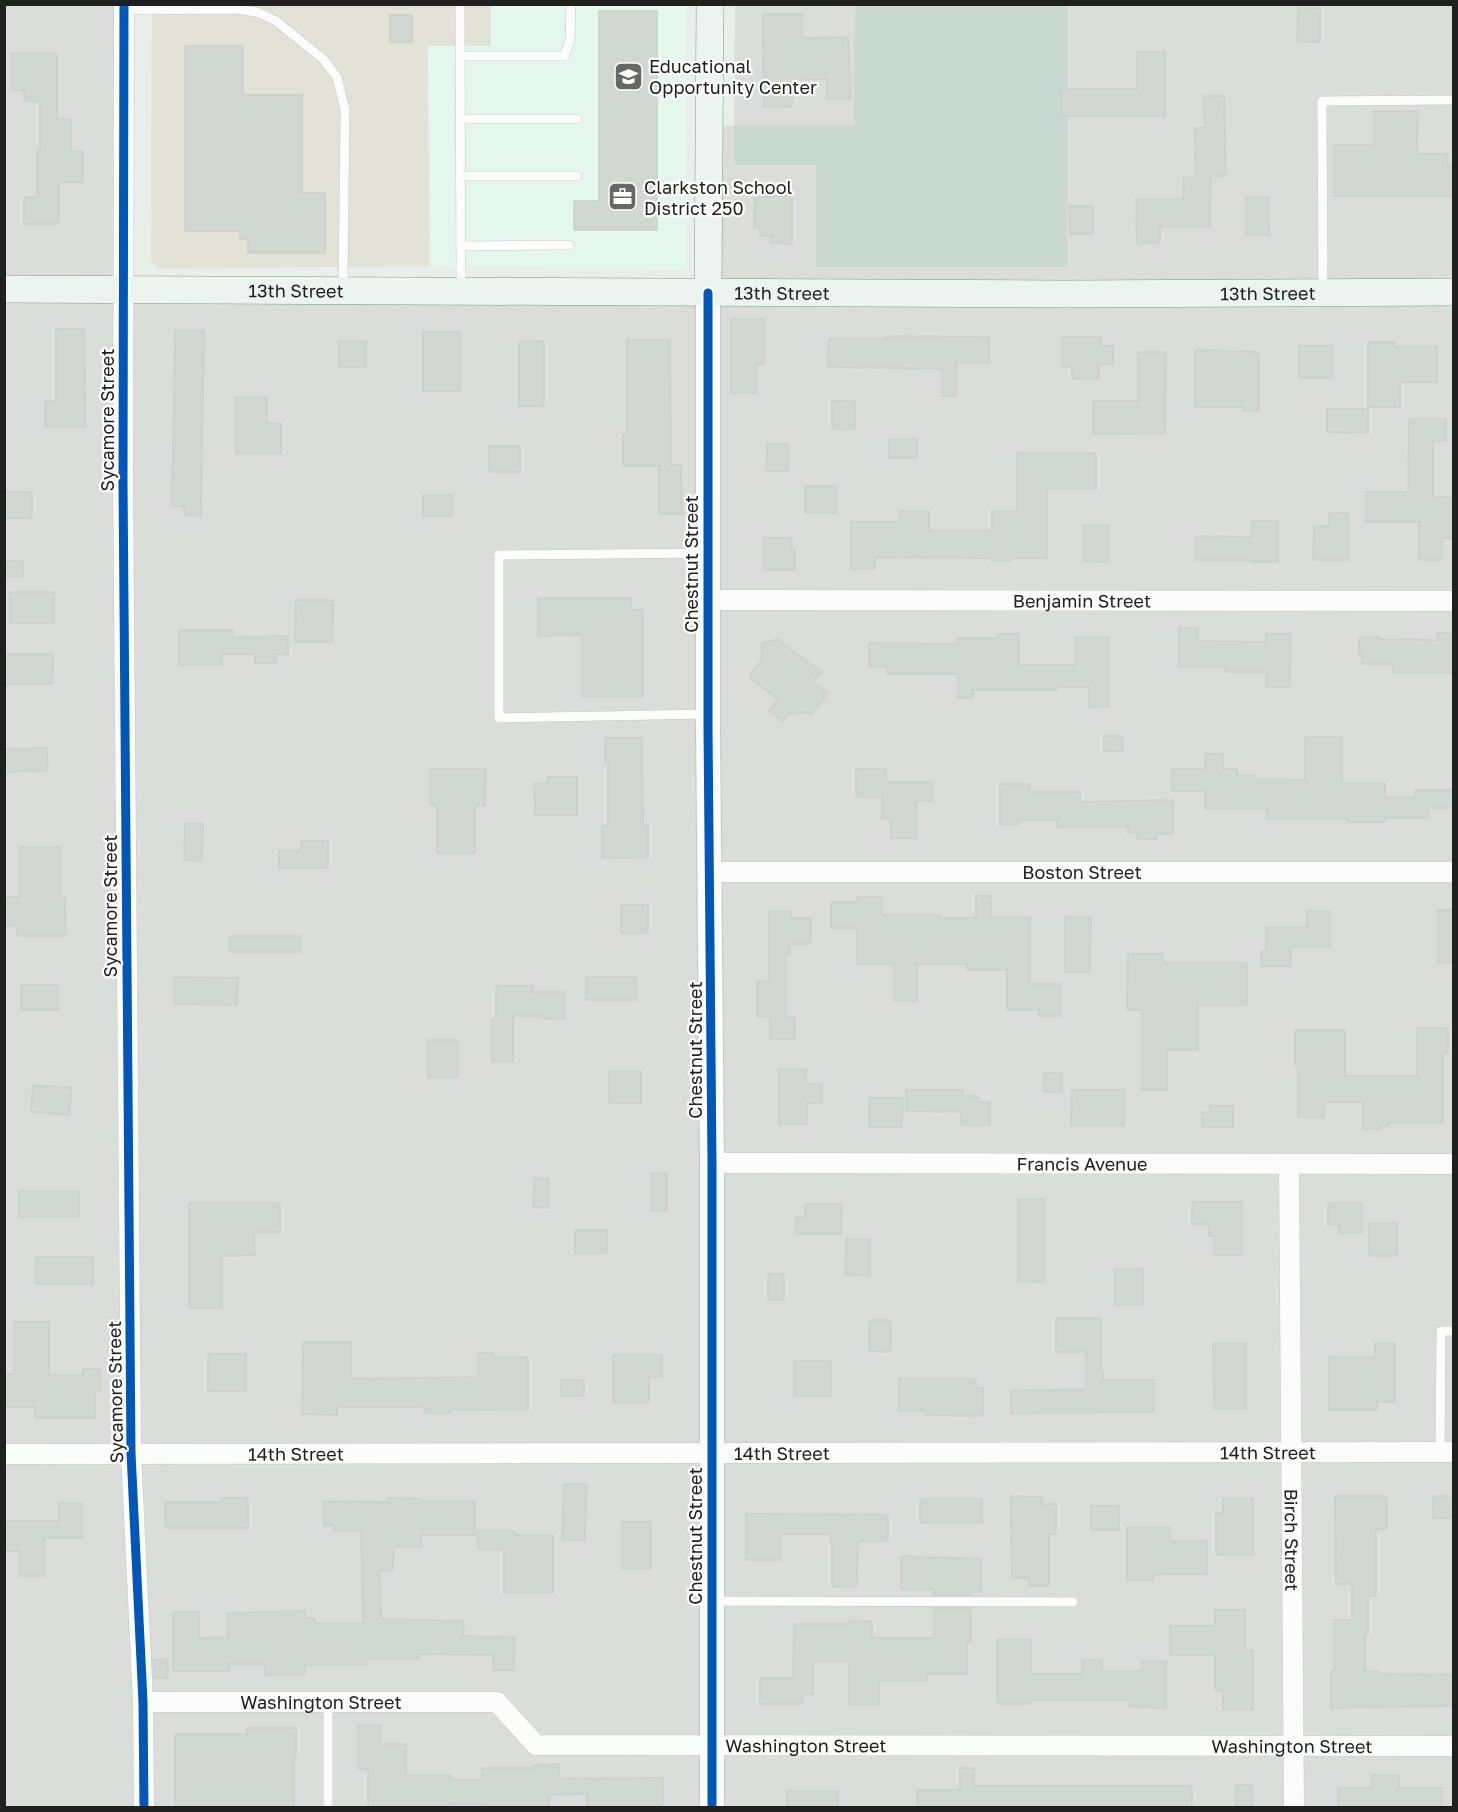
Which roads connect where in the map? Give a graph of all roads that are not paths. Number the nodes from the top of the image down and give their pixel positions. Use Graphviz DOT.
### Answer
graph roads {
  1 [pos="460,4"];
  2 [pos="571,4"];
  3 [pos="710,4"];
  4 [pos="124,7"];
  5 [pos="460,56"];
  6 [pos="1454,100"];
  7 [pos="460,119"];
  8 [pos="577,119"];
  9 [pos="460,176"];
  10 [pos="577,176"];
  11 [pos="569,244"];
  12 [pos="461,246"];
  13 [pos="123,288"];
  14 [pos="4,289"];
  15 [pos="343,289"];
  16 [pos="461,290"];
  17 [pos="1454,292"];
  18 [pos="708,293"];
  19 [pos="1323,293"];
  20 [pos="708,553"];
  21 [pos="708,600"];
  22 [pos="1454,601"];
  23 [pos="708,714"];
  24 [pos="710,872"];
  25 [pos="1454,872"];
  26 [pos="712,1163"];
  27 [pos="1289,1164"];
  28 [pos="1454,1164"];
  29 [pos="1454,1331"];
  30 [pos="1292,1451"];
  31 [pos="1447,1452"];
  32 [pos="131,1453"];
  33 [pos="4,1454"];
  34 [pos="712,1454"];
  35 [pos="712,1601"];
  36 [pos="1073,1602"];
  37 [pos="328,1701"];
  38 [pos="143,1702"];
  39 [pos="712,1746"];
  40 [pos="1294,1746"];
  41 [pos="1454,1746"];
  42 [pos="144,1808"];
  43 [pos="328,1808"];
  44 [pos="712,1808"];
  45 [pos="1294,1808"];
  1 -- 5 [label="lane"];
  2 -- 5 [label="lane"];
  3 -- 18 [label="main road, Chestnut Street"];
  4 -- 13 [label="street, Sycamore Street"];
  4 -- 15 [label="lane"];
  5 -- 7 [label="lane"];
  6 -- 19 [label="lane"];
  7 -- 8 [label="lane"];
  7 -- 9 [label="lane"];
  9 -- 10 [label="lane"];
  9 -- 12 [label="lane"];
  11 -- 12 [label="lane"];
  12 -- 16 [label="lane"];
  13 -- 14 [label="main road, 13th Street"];
  13 -- 15 [label="main road, 13th Street"];
  13 -- 32 [label="street, Sycamore Street"];
  15 -- 16 [label="main road, 13th Street"];
  16 -- 18 [label="main road, 13th Street"];
  17 -- 19 [label="main road, 13th Street"];
  18 -- 19 [label="main road, 13th Street"];
  18 -- 20 [label="street, Chestnut Street"];
  20 -- 21 [label="street, Chestnut Street"];
  20 -- 23 [label="lane"];
  21 -- 22 [label="street, Benjamin Street"];
  21 -- 23 [label="street, Chestnut Street"];
  23 -- 24 [label="street, Chestnut Street"];
  24 -- 25 [label="street, Boston Street"];
  24 -- 26 [label="street, Chestnut Street"];
  26 -- 27 [label="street, Francis Avenue"];
  26 -- 34 [label="street, Chestnut Street"];
  27 -- 28 [label="street, Francis Avenue"];
  27 -- 30 [label="street, Birch Street"];
  29 -- 31 [label="lane"];
  30 -- 31 [label="street, 14th Street"];
  30 -- 34 [label="street, 14th Street"];
  30 -- 40 [label="street, Birch Street"];
  32 -- 33 [label="street, 14th Street"];
  32 -- 34 [label="street, 14th Street"];
  32 -- 38 [label="street, Sycamore Street"];
  34 -- 35 [label="street, Chestnut Street"];
  35 -- 36 [label="lane"];
  35 -- 39 [label="street, Chestnut Street"];
  37 -- 38 [label="street, Washington Street"];
  37 -- 39 [label="street, Washington Street"];
  37 -- 43 [label="lane"];
  38 -- 42 [label="street, Sycamore Street"];
  39 -- 40 [label="street, Washington Street"];
  39 -- 44 [label="street, Chestnut Street"];
  40 -- 41 [label="street, Washington Street"];
  40 -- 45 [label="street, Birch Street"];
}
